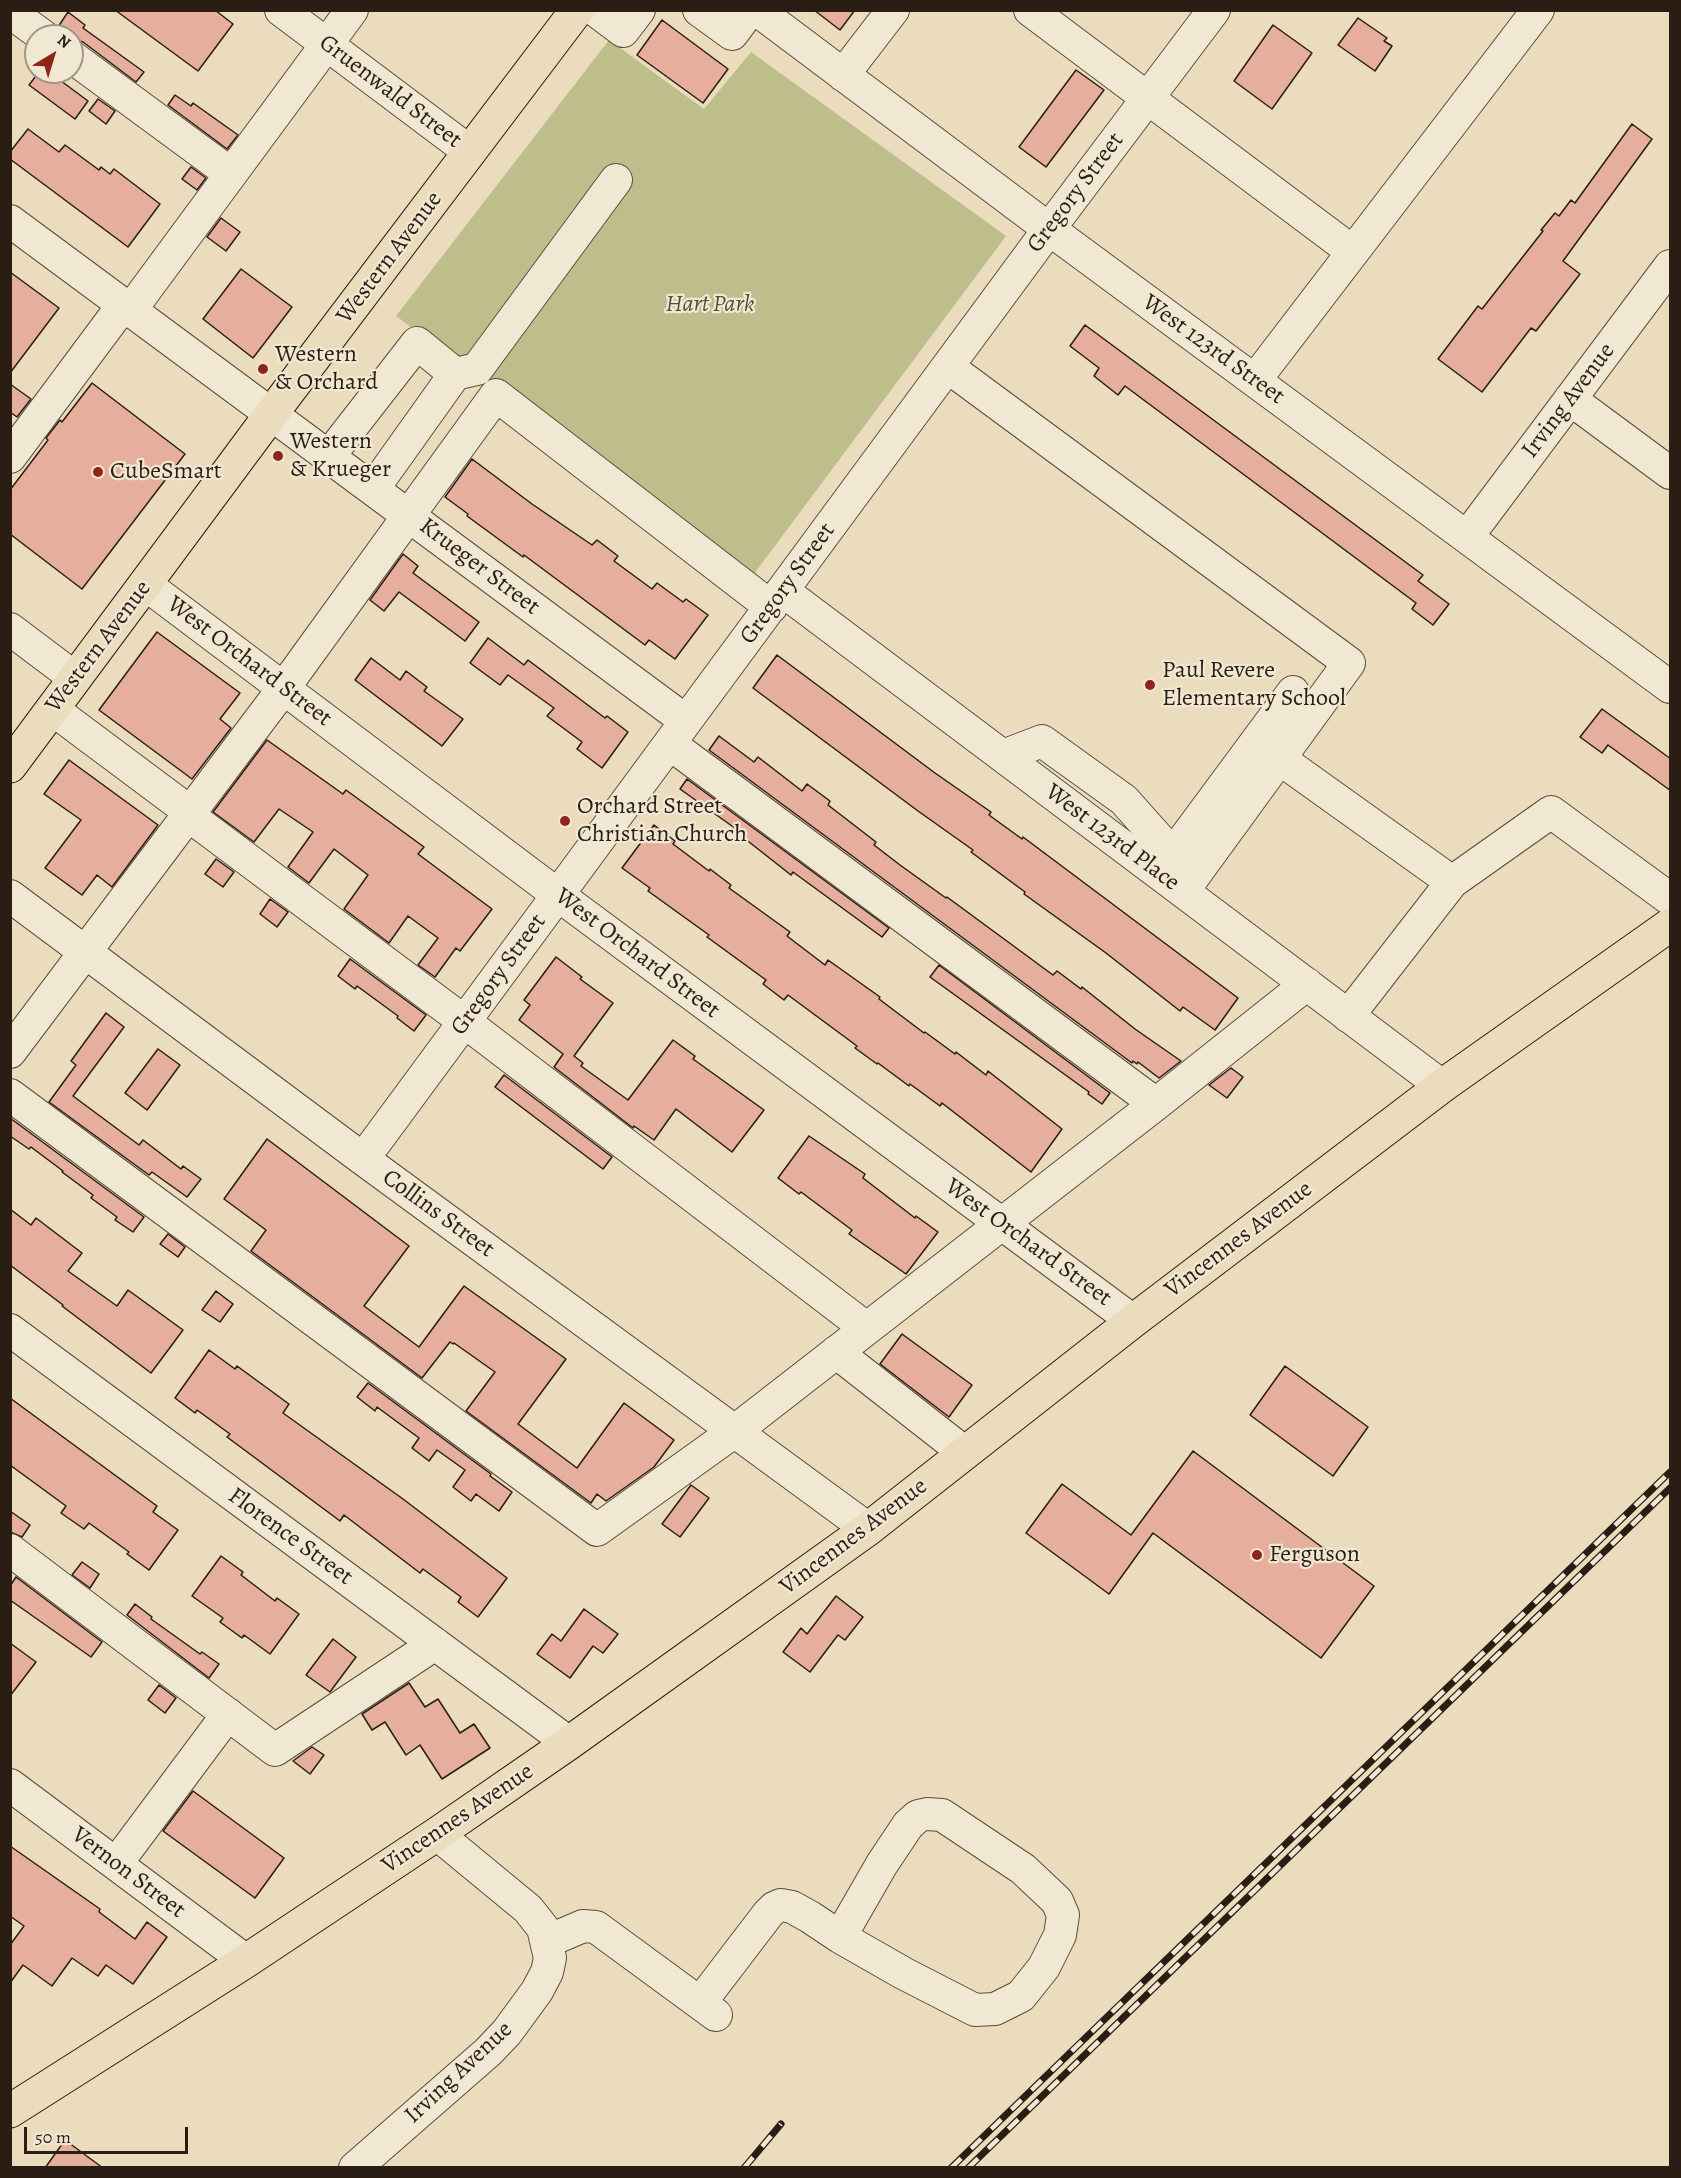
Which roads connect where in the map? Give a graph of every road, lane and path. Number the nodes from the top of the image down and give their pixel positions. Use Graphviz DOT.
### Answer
graph roads {
  1 [pos="281,10"];
  2 [pos="352,10"];
  3 [pos="577,10"];
  4 [pos="595,10"];
  5 [pos="639,10"];
  6 [pos="699,10"];
  7 [pos="750,10"];
  8 [pos="757,10"];
  9 [pos="892,10"];
  10 [pos="1030,10"];
  11 [pos="1214,10"];
  12 [pos="1538,10"];
  13 [pos="10,12"];
  14 [pos="26,24"];
  15 [pos="327,45"];
  16 [pos="84,66"];
  17 [pos="843,75"];
  18 [pos="1148,98"];
  19 [pos="470,152"];
  20 [pos="231,174"];
  21 [pos="616,180"];
  22 [pos="10,221"];
  23 [pos="1049,229"];
  24 [pos="1353,252"];
  25 [pos="1671,266"];
  26 [pos="126,308"];
  27 [pos="948,367"];
  28 [pos="455,374"];
  29 [pos="1255,380"];
  30 [pos="1570,399"];
  31 [pos="272,413"];
  32 [pos="16,438"];
  33 [pos="329,456"];
  34 [pos="1671,473"];
  35 [pos="373,489"];
  36 [pos="409,516"];
  37 [pos="1467,537"];
  38 [pos="145,584"];
  39 [pos="777,599"];
  40 [pos="10,629"];
  41 [pos="75,678"];
  42 [pos="1671,687"];
  43 [pos="284,688"];
  44 [pos="1293,692"];
  45 [pos="52,709"];
  46 [pos="678,733"];
  47 [pos="1280,759"];
  48 [pos="10,766"];
  49 [pos="189,814"];
  50 [pos="1171,873"];
  51 [pos="1452,882"];
  52 [pos="558,895"];
  53 [pos="10,896"];
  54 [pos="1671,899"];
  55 [pos="1671,925"];
  56 [pos="85,952"];
  57 [pos="1307,984"];
  58 [pos="1348,1016"];
  59 [pos="465,1022"];
  60 [pos="10,1052"];
  61 [pos="1442,1086"];
  62 [pos="10,1095"];
  63 [pos="1156,1104"];
  64 [pos="363,1160"];
  65 [pos="1001,1223"];
  66 [pos="1133,1321"];
  67 [pos="866,1328"];
  68 [pos="10,1330"];
  69 [pos="836,1352"];
  70 [pos="735,1431"];
  71 [pos="965,1454"];
  72 [pos="868,1529"];
  73 [pos="10,1550"];
  74 [pos="435,1644"];
  75 [pos="228,1714"];
  76 [pos="569,1743"];
  77 [pos="10,1785"];
  78 [pos="437,1834"];
  79 [pos="116,1864"];
  80 [pos="840,1937"];
  81 [pos="548,1941"];
  82 [pos="246,1961"];
  83 [pos="10,2111"];
  84 [pos="355,2168"];
  1 -- 15 [label="street, Gruenwald Street"];
  2 -- 15 [label="street"];
  3 -- 19 [label="main road, Western Avenue"];
  4 -- 5 [label="street"];
  6 -- 7 [label="street"];
  8 -- 17 [label="street, West 123rd Street"];
  9 -- 17 [label="street"];
  10 -- 18 [label="street"];
  11 -- 18 [label="street, Gregory Street"];
  12 -- 24 [label="street"];
  13 -- 14 [label="street"];
  15 -- 19 [label="street, Gruenwald Street"];
  15 -- 20 [label="street"];
  16 -- 20 [label="street"];
  17 -- 23 [label="street, West 123rd Street"];
  18 -- 23 [label="street, Gregory Street"];
  18 -- 24 [label="street"];
  19 -- 31 [label="main road, Western Avenue"];
  20 -- 26 [label="street"];
  21 -- 28 [label="street"];
  22 -- 26 [label="street"];
  23 -- 27 [label="street, Gregory Street"];
  23 -- 29 [label="street, West 123rd Street"];
  24 -- 29 [label="street"];
  25 -- 30 [label="street, Irving Avenue"];
  26 -- 31 [label="street"];
  26 -- 32 [label="street"];
  27 -- 39 [label="street, Gregory Street"];
  27 -- 47 [label="street"];
  28 -- 33 [label="street"];
  28 -- 35 [label="street"];
  29 -- 37 [label="street, West 123rd Street"];
  30 -- 34 [label="street"];
  30 -- 37 [label="street, Irving Avenue"];
  31 -- 33 [label="street, Krueger Street"];
  31 -- 38 [label="main road, Western Avenue"];
  33 -- 35 [label="street, Krueger Street"];
  35 -- 36 [label="street, Krueger Street"];
  36 -- 39 [label="street, West 123rd Place"];
  36 -- 43 [label="street"];
  36 -- 46 [label="street, Krueger Street"];
  37 -- 42 [label="street, West 123rd Street"];
  38 -- 41 [label="main road, Western Avenue"];
  38 -- 43 [label="street, West Orchard Street"];
  39 -- 46 [label="street, Gregory Street"];
  39 -- 50 [label="street, West 123rd Place"];
  40 -- 41 [label="street"];
  41 -- 45 [label="main road, Western Avenue"];
  43 -- 49 [label="street"];
  43 -- 52 [label="street, West Orchard Street"];
  44 -- 50 [label="street"];
  45 -- 48 [label="main road, Western Avenue"];
  45 -- 49 [label="street"];
  46 -- 52 [label="street, Gregory Street"];
  46 -- 63 [label="street, Krueger Street"];
  47 -- 50 [label="street"];
  47 -- 51 [label="street"];
  49 -- 56 [label="street"];
  49 -- 59 [label="street"];
  50 -- 57 [label="street, West 123rd Place"];
  51 -- 54 [label="street"];
  51 -- 58 [label="street"];
  52 -- 59 [label="street, Gregory Street"];
  52 -- 65 [label="street, West Orchard Street"];
  53 -- 56 [label="street, Collins Street"];
  55 -- 61 [label="main road, Vincennes Avenue"];
  56 -- 60 [label="street"];
  56 -- 64 [label="street, Collins Street"];
  57 -- 58 [label="street, West 123rd Place"];
  57 -- 63 [label="street"];
  58 -- 61 [label="street, West 123rd Place"];
  59 -- 64 [label="street, Gregory Street"];
  59 -- 67 [label="street"];
  61 -- 66 [label="main road, Vincennes Avenue"];
  62 -- 70 [label="street"];
  63 -- 65 [label="street"];
  64 -- 70 [label="street, Collins Street"];
  65 -- 66 [label="street, West Orchard Street"];
  65 -- 67 [label="street"];
  66 -- 71 [label="main road, Vincennes Avenue"];
  67 -- 69 [label="street"];
  68 -- 74 [label="street, Florence Street"];
  69 -- 70 [label="street"];
  69 -- 71 [label="street"];
  70 -- 72 [label="street, Collins Street"];
  71 -- 72 [label="main road, Vincennes Avenue"];
  72 -- 76 [label="main road, Vincennes Avenue"];
  73 -- 75 [label="street"];
  74 -- 75 [label="street"];
  74 -- 76 [label="street, Florence Street"];
  75 -- 79 [label="street"];
  76 -- 78 [label="main road, Vincennes Avenue"];
  77 -- 79 [label="street, Vernon Street"];
  78 -- 81 [label="street"];
  78 -- 82 [label="main road, Vincennes Avenue"];
  79 -- 82 [label="street, Vernon Street"];
  80 -- 80 [label="street"];
  80 -- 81 [label="street"];
  81 -- 84 [label="street, Irving Avenue"];
  82 -- 83 [label="main road, Vincennes Avenue"];
}
